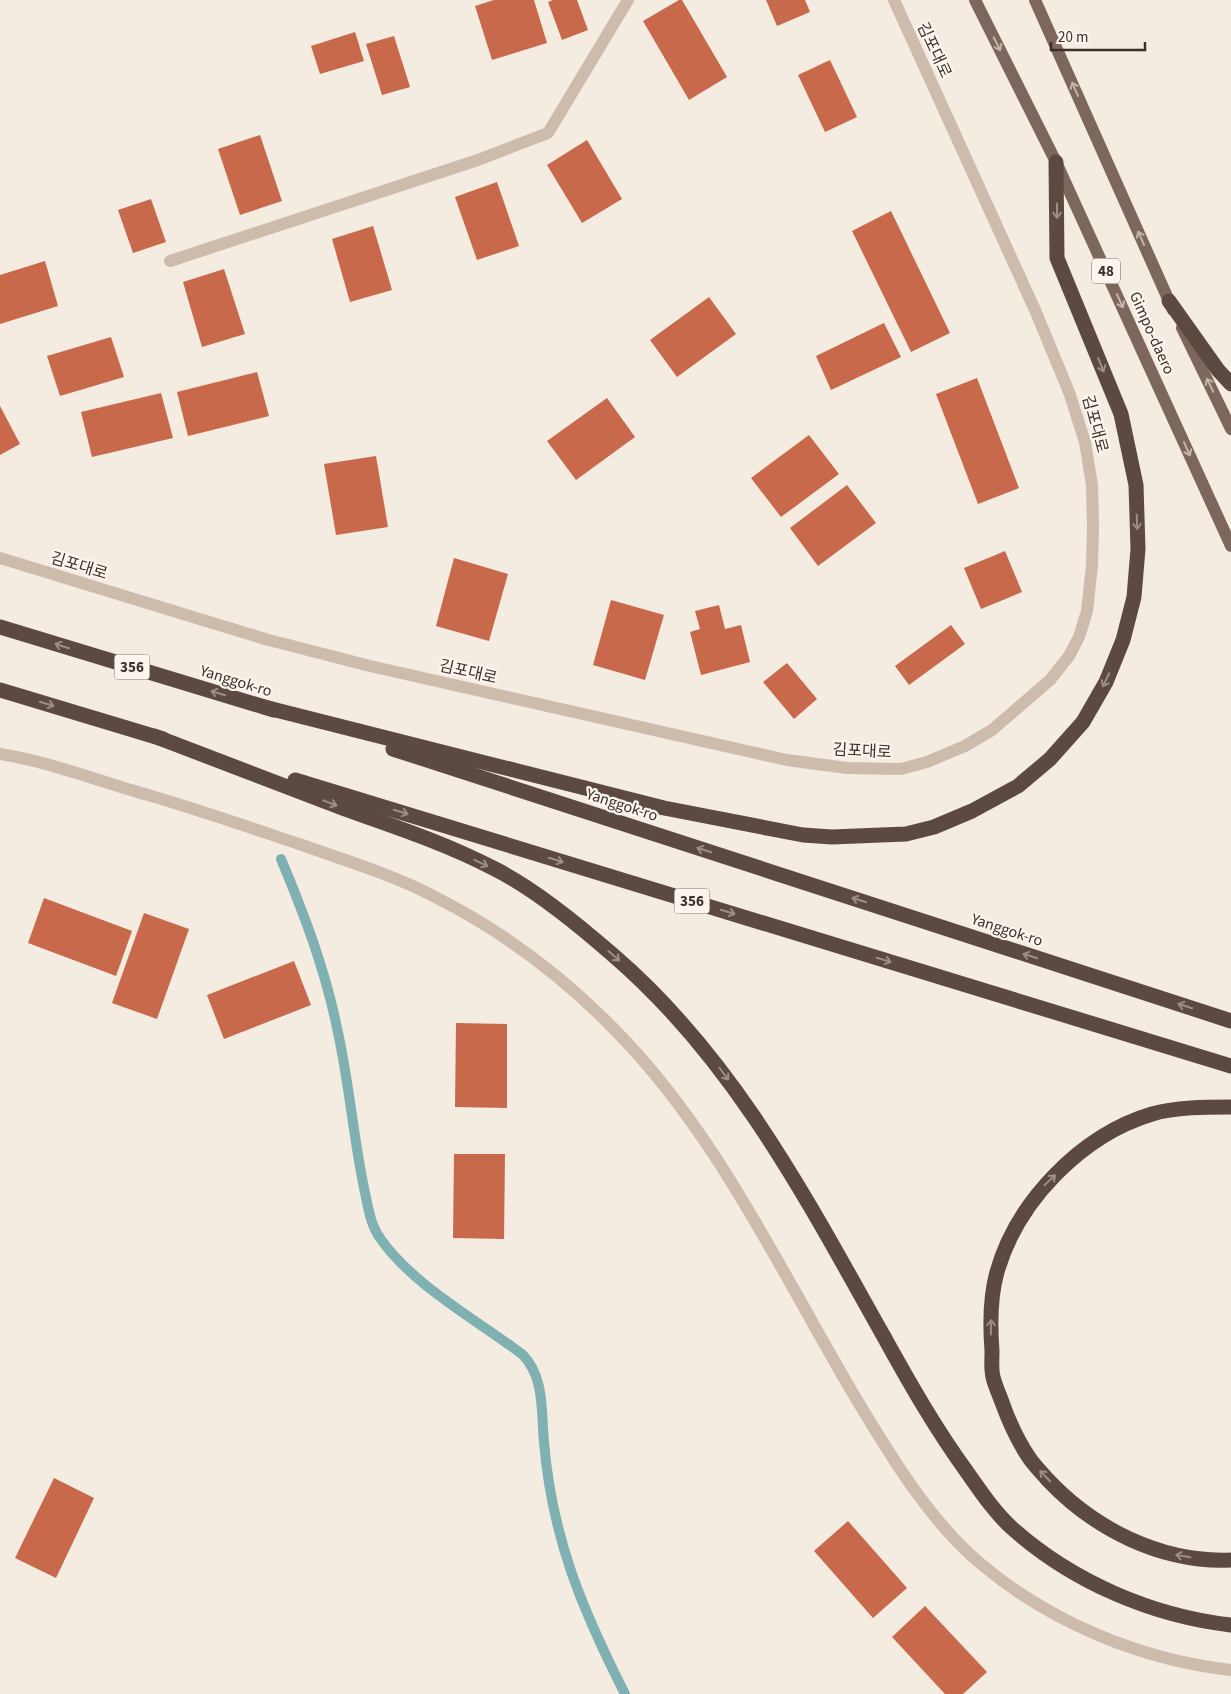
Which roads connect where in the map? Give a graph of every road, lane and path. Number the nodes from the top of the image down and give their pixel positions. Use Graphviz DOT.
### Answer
graph roads {
  1 [pos="628,0"];
  2 [pos="894,0"];
  3 [pos="975,0"];
  4 [pos="1035,0"];
  5 [pos="1056,162"];
  6 [pos="170,261"];
  7 [pos="1169,301"];
  8 [pos="1225,371"];
  9 [pos="1231,384"];
  10 [pos="1231,429"];
  11 [pos="1231,546"];
  12 [pos="0,558"];
  13 [pos="0,627"];
  14 [pos="0,690"];
  15 [pos="264,707"];
  16 [pos="154,736"];
  17 [pos="0,754"];
  18 [pos="1231,1021"];
  19 [pos="1231,1066"];
  20 [pos="1231,1107"];
  21 [pos="1231,1560"];
  22 [pos="1231,1625"];
  23 [pos="1231,1670"];
  1 -- 6 [label="lane"];
  2 -- 12 [label="lane, 김포대로"];
  3 -- 5 [label="main road, Gimpo-daero / 48, one-way"];
  7 -- 4 [label="main road, Gimpo-daero, one-way"];
  5 -- 11 [label="main road, Gimpo-daero / 48, one-way"];
  5 -- 15 [label="highway, one-way"];
  7 -- 8 [label="highway"];
  10 -- 7 [label="main road, Gimpo-daero, one-way"];
  8 -- 9 [label="highway"];
  15 -- 13 [label="highway, Yanggok-ro / 356, one-way"];
  14 -- 16 [label="highway, 356, one-way"];
  18 -- 15 [label="highway, Yanggok-ro / 356, one-way"];
  16 -- 19 [label="highway, 356, one-way"];
  16 -- 22 [label="highway, one-way"];
  17 -- 23 [label="lane"];
  21 -- 20 [label="highway, one-way"];
}
